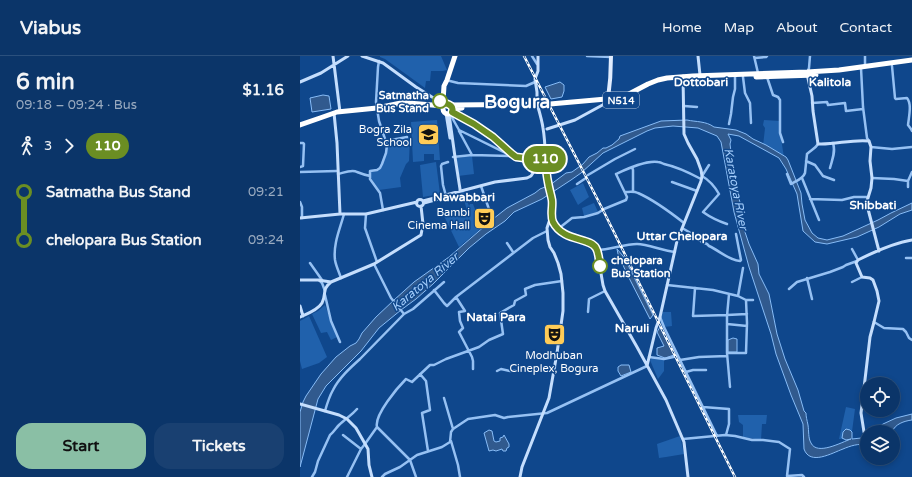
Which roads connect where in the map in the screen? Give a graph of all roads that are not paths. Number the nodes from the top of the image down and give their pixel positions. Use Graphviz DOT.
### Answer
graph roads {
  1 [pos="333,56"];
  2 [pos="348,56"];
  3 [pos="362,56"];
  4 [pos="532,56"];
  5 [pos="538,56"];
  6 [pos="587,56"];
  7 [pos="611,56"];
  8 [pos="698,56"];
  9 [pos="767,56"];
  10 [pos="810,56"];
  11 [pos="865,56"];
  12 [pos="457,57"];
  13 [pos="755,57"];
  14 [pos="380,59"];
  15 [pos="911,60"];
  16 [pos="335,64"];
  17 [pos="538,66"];
  18 [pos="892,66"];
  19 [pos="863,68"];
  20 [pos="758,73"];
  21 [pos="808,74"];
  22 [pos="451,75"];
  23 [pos="700,77"];
  24 [pos="735,77"];
  25 [pos="743,77"];
  26 [pos="766,77"];
  27 [pos="684,78"];
  28 [pos="450,81"];
  29 [pos="300,82"];
  30 [pos="535,82"];
  31 [pos="436,99"];
  32 [pos="608,100"];
  33 [pos="812,103"];
  34 [pos="433,105"];
  35 [pos="538,105"];
  36 [pos="684,106"];
  37 [pos="697,107"];
  38 [pos="377,109"];
  39 [pos="448,109"];
  40 [pos="863,109"];
  41 [pos="340,112"];
  42 [pos="334,115"];
  43 [pos="751,123"];
  44 [pos="729,124"];
  45 [pos="542,126"];
  46 [pos="300,127"];
  47 [pos="547,129"];
  48 [pos="459,130"];
  49 [pos="912,131"];
  50 [pos="544,135"];
  51 [pos="407,137"];
  52 [pos="386,141"];
  53 [pos="868,141"];
  54 [pos="783,142"];
  55 [pos="300,143"];
  56 [pos="834,143"];
  57 [pos="818,144"];
  58 [pos="871,147"];
  59 [pos="912,147"];
  60 [pos="635,149"];
  61 [pos="472,155"];
  62 [pos="545,155"];
  63 [pos="454,157"];
  64 [pos="514,157"];
  65 [pos="541,160"];
  66 [pos="448,162"];
  67 [pos="806,162"];
  68 [pos="709,165"];
  69 [pos="300,167"];
  70 [pos="632,167"];
  71 [pos="830,168"];
  72 [pos="300,172"];
  73 [pos="912,172"];
  74 [pos="338,173"];
  75 [pos="787,174"];
  76 [pos="588,175"];
  77 [pos="370,176"];
  78 [pos="586,178"];
  79 [pos="701,178"];
  80 [pos="802,178"];
  81 [pos="872,178"];
  82 [pos="834,180"];
  83 [pos="908,181"];
  84 [pos="672,182"];
  85 [pos="577,184"];
  86 [pos="481,186"];
  87 [pos="908,187"];
  88 [pos="459,191"];
  89 [pos="697,191"];
  90 [pos="625,192"];
  91 [pos="633,192"];
  92 [pos="446,196"];
  93 [pos="868,198"];
  94 [pos="810,199"];
  95 [pos="300,202"];
  96 [pos="417,202"];
  97 [pos="423,203"];
  98 [pos="383,210"];
  99 [pos="342,214"];
  100 [pos="366,214"];
  101 [pos="551,215"];
  102 [pos="301,218"];
  103 [pos="492,218"];
  104 [pos="819,220"];
  105 [pos="684,223"];
  106 [pos="727,224"];
  107 [pos="682,228"];
  108 [pos="558,229"];
  109 [pos="548,231"];
  110 [pos="736,234"];
  111 [pos="912,240"];
  112 [pos="507,242"];
  113 [pos="852,249"];
  114 [pos="597,250"];
  115 [pos="878,251"];
  116 [pos="513,252"];
  117 [pos="675,252"];
  118 [pos="906,258"];
  119 [pos="912,258"];
  120 [pos="857,261"];
  121 [pos="310,263"];
  122 [pos="376,263"];
  123 [pos="744,268"];
  124 [pos="862,277"];
  125 [pos="341,278"];
  126 [pos="807,278"];
  127 [pos="300,280"];
  128 [pos="320,280"];
  129 [pos="562,281"];
  130 [pos="331,282"];
  131 [pos="444,282"];
  132 [pos="852,282"];
  133 [pos="667,285"];
  134 [pos="696,288"];
  135 [pos="789,289"];
  136 [pos="434,290"];
  137 [pos="604,291"];
  138 [pos="325,293"];
  139 [pos="729,294"];
  140 [pos="738,296"];
  141 [pos="456,297"];
  142 [pos="812,299"];
  143 [pos="746,300"];
  144 [pos="753,300"];
  145 [pos="300,306"];
  146 [pos="588,312"];
  147 [pos="404,314"];
  148 [pos="747,314"];
  149 [pos="727,315"];
  150 [pos="301,317"];
  151 [pos="660,319"];
  152 [pos="874,322"];
  153 [pos="727,324"];
  154 [pos="747,326"];
  155 [pos="912,340"];
  156 [pos="340,342"];
  157 [pos="468,351"];
  158 [pos="727,355"];
  159 [pos="678,356"];
  160 [pos="649,358"];
  161 [pos="680,360"];
  162 [pos="647,366"];
  163 [pos="555,367"];
  164 [pos="473,369"];
  165 [pos="706,370"];
  166 [pos="497,371"];
  167 [pos="686,372"];
  168 [pos="420,374"];
  169 [pos="730,388"];
  170 [pos="444,398"];
  171 [pos="301,404"];
  172 [pos="703,407"];
  173 [pos="357,409"];
  174 [pos="325,411"];
  175 [pos="542,414"];
  176 [pos="347,419"];
  177 [pos="862,425"];
  178 [pos="377,427"];
  179 [pos="453,429"];
  180 [pos="726,435"];
  181 [pos="343,436"];
  182 [pos="718,436"];
  183 [pos="683,439"];
  184 [pos="451,441"];
  185 [pos="366,444"];
  186 [pos="361,449"];
  187 [pos="428,451"];
  188 [pos="410,460"];
  189 [pos="312,477"];
  190 [pos="347,477"];
  191 [pos="372,477"];
  192 [pos="382,477"];
  193 [pos="416,477"];
  194 [pos="460,477"];
  195 [pos="520,477"];
  196 [pos="688,477"];
  197 [pos="804,477"];
  1 -- 16 [label="street"];
  2 -- 16 [label="street"];
  3 -- 14 [label="street"];
  4 -- 17 [label="street"];
  5 -- 17 [label="street"];
  6 -- 7 [label="street"];
  7 -- 32 [label="main road"];
  8 -- 23 [label="street"];
  9 -- 13 [label="street"];
  10 -- 21 [label="street"];
  11 -- 19 [label="street"];
  12 -- 22 [label="highway"];
  13 -- 20 [label="street"];
  14 -- 31 [label="street"];
  14 -- 38 [label="street"];
  15 -- 18 [label="highway, N514"];
  15 -- 19 [label="highway, N514"];
  16 -- 29 [label="street"];
  16 -- 41 [label="street"];
  17 -- 30 [label="street"];
  18 -- 19 [label="highway, N514"];
  18 -- 49 [label="street"];
  19 -- 21 [label="highway, N514"];
  19 -- 40 [label="street"];
  20 -- 21 [label="highway, N514"];
  20 -- 23 [label="highway, N514"];
  21 -- 26 [label="highway, N514"];
  21 -- 33 [label="street"];
  22 -- 28 [label="highway"];
  22 -- 39 [label="highway"];
  23 -- 24 [label="highway, N514"];
  23 -- 27 [label="highway, N514"];
  24 -- 25 [label="highway, N514"];
  24 -- 44 [label="street"];
  25 -- 26 [label="highway, N514"];
  25 -- 43 [label="street"];
  26 -- 54 [label="street"];
  27 -- 32 [label="highway, N514"];
  27 -- 36 [label="street"];
  28 -- 30 [label="street"];
  28 -- 39 [label="highway"];
  30 -- 35 [label="street"];
  31 -- 34 [label="street"];
  31 -- 39 [label="street"];
  32 -- 35 [label="highway, N514"];
  32 -- 47 [label="street"];
  33 -- 40 [label="street"];
  33 -- 57 [label="street"];
  34 -- 38 [label="highway"];
  34 -- 39 [label="highway"];
  35 -- 39 [label="highway"];
  35 -- 45 [label="street"];
  36 -- 37 [label="street"];
  36 -- 79 [label="street"];
  38 -- 39 [label="highway"];
  38 -- 41 [label="highway"];
  38 -- 42 [label="highway"];
  38 -- 52 [label="street"];
  39 -- 48 [label="street"];
  39 -- 63 [label="street"];
  39 -- 64 [label="street"];
  40 -- 53 [label="street"];
  41 -- 42 [label="highway"];
  42 -- 46 [label="highway"];
  42 -- 74 [label="street"];
  45 -- 47 [label="street"];
  45 -- 50 [label="street"];
  47 -- 50 [label="street"];
  48 -- 61 [label="street"];
  48 -- 64 [label="street"];
  50 -- 62 [label="street"];
  51 -- 52 [label="street"];
  52 -- 77 [label="street"];
  53 -- 56 [label="street"];
  53 -- 58 [label="street"];
  55 -- 69 [label="street"];
  56 -- 57 [label="street"];
  56 -- 71 [label="street"];
  57 -- 67 [label="street"];
  58 -- 59 [label="street"];
  58 -- 81 [label="street"];
  60 -- 76 [label="street"];
  61 -- 63 [label="street"];
  61 -- 64 [label="street"];
  62 -- 65 [label="street"];
  62 -- 101 [label="street"];
  63 -- 88 [label="street"];
  64 -- 65 [label="street"];
  65 -- 86 [label="street"];
  66 -- 92 [label="street"];
  67 -- 80 [label="street"];
  67 -- 82 [label="street"];
  68 -- 79 [label="street"];
  70 -- 79 [label="street"];
  70 -- 90 [label="street"];
  70 -- 91 [label="street"];
  72 -- 74 [label="street"];
  73 -- 83 [label="street"];
  74 -- 77 [label="street"];
  74 -- 99 [label="street"];
  75 -- 80 [label="street"];
  77 -- 98 [label="street"];
  78 -- 85 [label="street"];
  79 -- 89 [label="street"];
  79 -- 106 [label="street"];
  80 -- 94 [label="street"];
  81 -- 83 [label="street"];
  81 -- 93 [label="street"];
  83 -- 87 [label="street"];
  84 -- 89 [label="street"];
  86 -- 88 [label="street"];
  86 -- 103 [label="street"];
  88 -- 92 [label="street"];
  89 -- 105 [label="street"];
  90 -- 91 [label="street"];
  90 -- 108 [label="street"];
  91 -- 105 [label="street"];
  92 -- 97 [label="street"];
  93 -- 94 [label="street"];
  93 -- 115 [label="street"];
  94 -- 104 [label="street"];
  95 -- 102 [label="street"];
  96 -- 97 [label="street"];
  96 -- 97 [label="street"];
  96 -- 98 [label="street"];
  97 -- 122 [label="street"];
  98 -- 100 [label="street"];
  99 -- 100 [label="street"];
  99 -- 102 [label="street"];
  99 -- 125 [label="street"];
  100 -- 122 [label="street"];
  101 -- 108 [label="street"];
  101 -- 109 [label="street"];
  105 -- 107 [label="street"];
  107 -- 110 [label="street"];
  107 -- 117 [label="street"];
  108 -- 114 [label="street"];
  109 -- 116 [label="street"];
  109 -- 129 [label="street"];
  111 -- 115 [label="street"];
  112 -- 116 [label="street"];
  113 -- 120 [label="street"];
  114 -- 117 [label="street"];
  114 -- 137 [label="street"];
  115 -- 120 [label="street"];
  116 -- 141 [label="street"];
  117 -- 133 [label="street"];
  118 -- 119 [label="street"];
  120 -- 124 [label="street"];
  120 -- 126 [label="street"];
  121 -- 128 [label="street"];
  122 -- 125 [label="street"];
  122 -- 147 [label="street"];
  123 -- 140 [label="street"];
  124 -- 132 [label="street"];
  124 -- 152 [label="street"];
  125 -- 130 [label="street"];
  126 -- 135 [label="street"];
  126 -- 142 [label="street"];
  127 -- 128 [label="street"];
  128 -- 130 [label="street"];
  128 -- 138 [label="street"];
  129 -- 157 [label="street"];
  129 -- 163 [label="street"];
  130 -- 138 [label="street"];
  131 -- 136 [label="street"];
  133 -- 134 [label="street"];
  133 -- 151 [label="street"];
  134 -- 139 [label="street"];
  134 -- 149 [label="street"];
  136 -- 141 [label="street"];
  136 -- 147 [label="street"];
  137 -- 146 [label="street"];
  137 -- 162 [label="street"];
  138 -- 150 [label="street"];
  138 -- 156 [label="street"];
  139 -- 140 [label="street"];
  139 -- 149 [label="street"];
  140 -- 143 [label="street"];
  141 -- 157 [label="street"];
  143 -- 144 [label="street"];
  143 -- 148 [label="street"];
  145 -- 150 [label="street"];
  147 -- 174 [label="street"];
  148 -- 149 [label="street"];
  148 -- 154 [label="street"];
  149 -- 153 [label="street"];
  151 -- 159 [label="street"];
  151 -- 160 [label="street"];
  152 -- 155 [label="street"];
  152 -- 177 [label="street"];
  153 -- 154 [label="street"];
  153 -- 158 [label="street"];
  154 -- 158 [label="street"];
  157 -- 164 [label="street"];
  157 -- 168 [label="street"];
  158 -- 161 [label="street"];
  158 -- 169 [label="street"];
  159 -- 160 [label="street"];
  159 -- 161 [label="street"];
  160 -- 162 [label="street"];
  161 -- 167 [label="street"];
  162 -- 175 [label="street"];
  162 -- 183 [label="street"];
  163 -- 166 [label="street"];
  163 -- 175 [label="street"];
  165 -- 167 [label="street"];
  167 -- 172 [label="street"];
  168 -- 178 [label="street"];
  168 -- 187 [label="street"];
  170 -- 179 [label="street"];
  171 -- 174 [label="street"];
  172 -- 180 [label="street"];
  172 -- 182 [label="street"];
  173 -- 176 [label="street"];
  174 -- 176 [label="street"];
  175 -- 179 [label="street"];
  175 -- 195 [label="street"];
  176 -- 185 [label="street"];
  176 -- 189 [label="street"];
  178 -- 185 [label="street"];
  178 -- 188 [label="street"];
  179 -- 184 [label="street"];
  180 -- 182 [label="street"];
  180 -- 197 [label="street"];
  181 -- 186 [label="street"];
  182 -- 183 [label="street"];
  183 -- 196 [label="street"];
  184 -- 187 [label="street"];
  184 -- 194 [label="street"];
  185 -- 186 [label="street"];
  185 -- 191 [label="street"];
  186 -- 190 [label="street"];
  187 -- 188 [label="street"];
  188 -- 192 [label="street"];
  188 -- 193 [label="street"];
}
